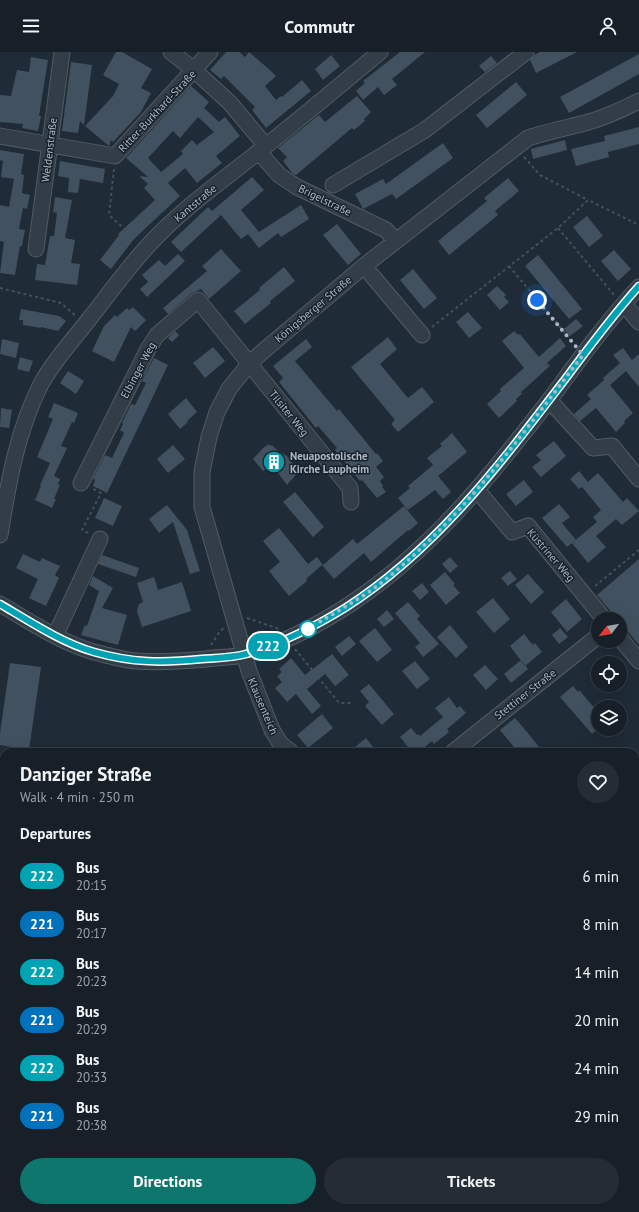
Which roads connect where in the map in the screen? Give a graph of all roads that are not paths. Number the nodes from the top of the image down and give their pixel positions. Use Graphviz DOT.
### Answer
graph roads {
  1 [pos="62,52"];
  2 [pos="172,52"];
  3 [pos="210,52"];
  4 [pos="526,52"];
  5 [pos="371,55"];
  6 [pos="194,70"];
  7 [pos="639,101"];
  8 [pos="0,136"];
  9 [pos="50,146"];
  10 [pos="262,149"];
  11 [pos="333,185"];
  12 [pos="396,241"];
  13 [pos="36,249"];
  14 [pos="364,266"];
  15 [pos="639,286"];
  16 [pos="624,304"];
  17 [pos="639,322"];
  18 [pos="422,335"];
  19 [pos="249,364"];
  20 [pos="549,400"];
  21 [pos="639,479"];
  22 [pos="81,483"];
  23 [pos="477,490"];
  24 [pos="351,502"];
  25 [pos="0,534"];
  26 [pos="100,538"];
  27 [pos="0,604"];
  28 [pos="598,612"];
  29 [pos="55,636"];
  30 [pos="591,642"];
  31 [pos="627,646"];
  32 [pos="244,655"];
  33 [pos="639,661"];
  34 [pos="286,748"];
  35 [pos="458,748"];
  1 -- 9 [label="street, Weldenstraße"];
  2 -- 6 [label="street, Brigelstraße"];
  3 -- 6 [label="street, Ritter-Burkhard-Straße"];
  4 -- 11 [label="street"];
  5 -- 10 [label="street, Kantstraße"];
  6 -- 9 [label="street, Ritter-Burkhard-Straße"];
  6 -- 10 [label="street, Brigelstraße"];
  7 -- 12 [label="street, Königsberger Straße"];
  8 -- 9 [label="street, Ritter-Burkhard-Straße"];
  9 -- 13 [label="street, Weldenstraße"];
  10 -- 12 [label="street, Brigelstraße"];
  10 -- 25 [label="street, Kantstraße"];
  12 -- 14 [label="street, Königsberger Straße"];
  14 -- 18 [label="street"];
  14 -- 19 [label="street, Königsberger Straße"];
  15 -- 16 [label="street"];
  16 -- 17 [label="street"];
  16 -- 20 [label="street"];
  19 -- 22 [label="street, Elbinger Weg"];
  19 -- 24 [label="street, Tilsiter Weg"];
  19 -- 32 [label="street, Königsberger Straße"];
  20 -- 21 [label="street"];
  20 -- 23 [label="street"];
  23 -- 28 [label="street, Küstriner Weg"];
  23 -- 32 [label="street"];
  26 -- 29 [label="street"];
  27 -- 29 [label="street"];
  29 -- 32 [label="street"];
  30 -- 35 [label="street, Stettiner Straße"];
  31 -- 33 [label="street"];
  32 -- 34 [label="street, Klausenteich"];
}
